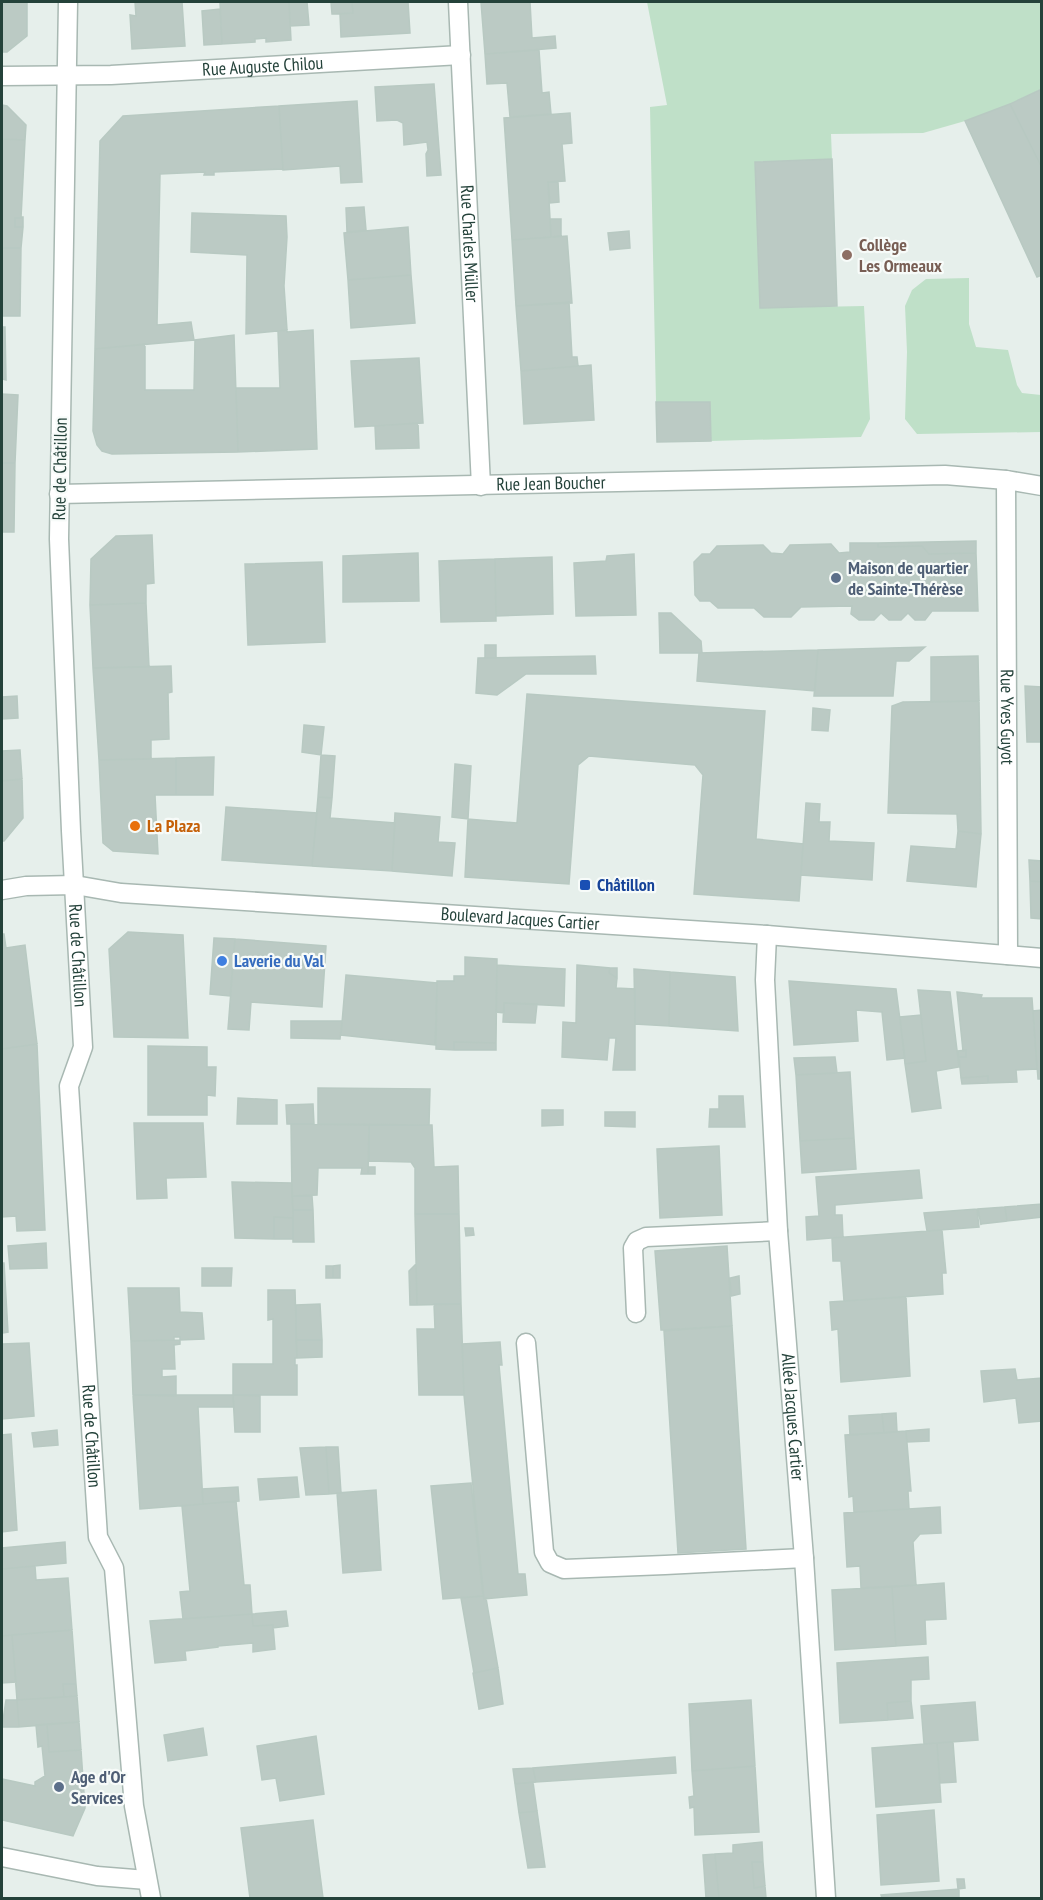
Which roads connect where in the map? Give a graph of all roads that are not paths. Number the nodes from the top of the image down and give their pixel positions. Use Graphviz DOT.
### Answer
graph roads {
  1 [pos="68,2"];
  2 [pos="458,2"];
  3 [pos="461,55"];
  4 [pos="2,76"];
  5 [pos="65,76"];
  6 [pos="1006,480"];
  7 [pos="481,486"];
  8 [pos="1041,486"];
  9 [pos="59,494"];
  10 [pos="75,885"];
  11 [pos="2,890"];
  12 [pos="767,936"];
  13 [pos="1008,955"];
  14 [pos="1041,958"];
  15 [pos="778,1231"];
  16 [pos="636,1313"];
  17 [pos="526,1343"];
  18 [pos="804,1558"];
  19 [pos="2,1857"];
  20 [pos="147,1880"];
  21 [pos="151,1899"];
  22 [pos="826,1899"];
  1 -- 5 [label="street, Rue de Châtillon"];
  2 -- 3 [label="street, Rue Charles Müller"];
  3 -- 5 [label="street, Rue Auguste Chilou"];
  3 -- 7 [label="street, Rue Charles Müller"];
  4 -- 5 [label="street, Rue Auguste Chilou"];
  5 -- 9 [label="street, Rue de Châtillon"];
  6 -- 7 [label="street, Rue Jean Boucher"];
  6 -- 8 [label="street, Rue Jean Boucher"];
  6 -- 13 [label="street, Rue Yves Guyot"];
  7 -- 9 [label="street, Rue Jean Boucher"];
  9 -- 10 [label="street, Rue de Châtillon"];
  10 -- 11 [label="street, Boulevard Jacques Cartier"];
  10 -- 12 [label="street, Boulevard Jacques Cartier"];
  10 -- 20 [label="street, Rue de Châtillon"];
  12 -- 13 [label="street, Boulevard Jacques Cartier"];
  12 -- 15 [label="street, Allée Jacques Cartier"];
  13 -- 14 [label="street, Boulevard Jacques Cartier"];
  15 -- 16 [label="street"];
  15 -- 18 [label="street, Allée Jacques Cartier"];
  17 -- 18 [label="street"];
  18 -- 22 [label="street, Allée Jacques Cartier"];
  19 -- 20 [label="street"];
  20 -- 21 [label="street, Rue de Châtillon"];
}
